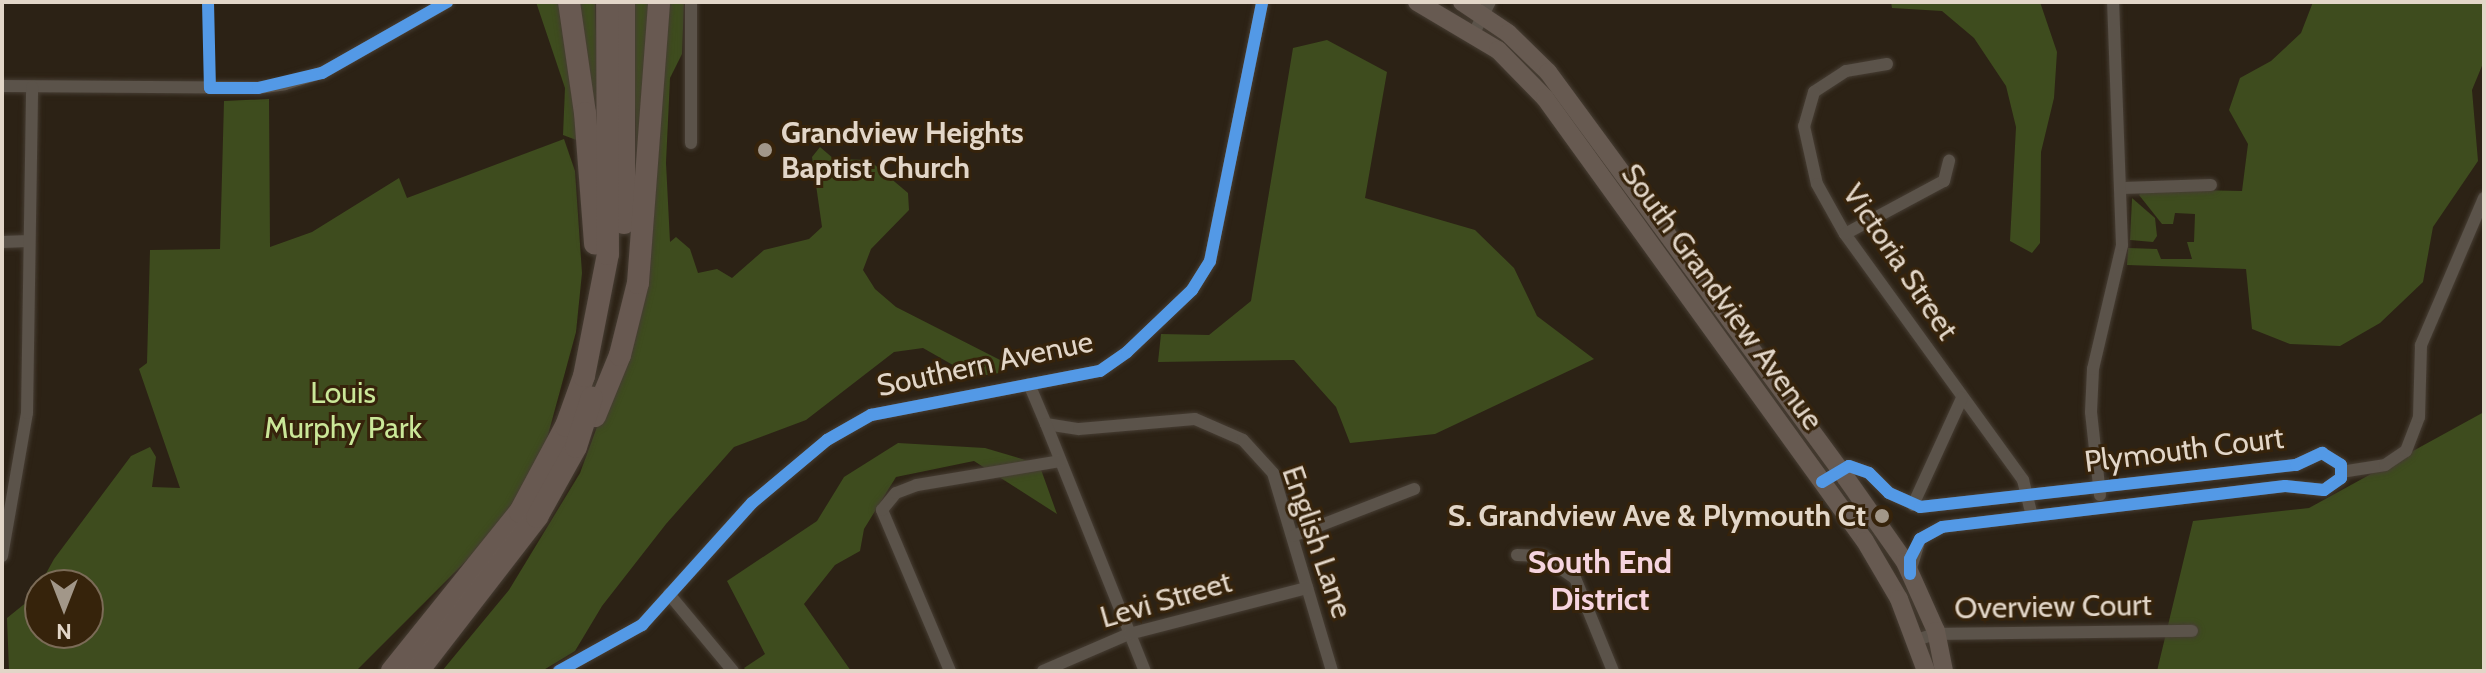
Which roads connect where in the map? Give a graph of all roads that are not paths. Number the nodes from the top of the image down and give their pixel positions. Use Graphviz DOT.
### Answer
graph roads {
  1 [pos="447,2"];
  2 [pos="569,2"];
  3 [pos="607,2"];
  4 [pos="624,2"];
  5 [pos="659,2"];
  6 [pos="691,2"];
  7 [pos="1262,2"];
  8 [pos="1417,2"];
  9 [pos="1462,2"];
  10 [pos="2113,2"];
  11 [pos="1487,9"];
  12 [pos="1474,33"];
  13 [pos="1887,64"];
  14 [pos="2,86"];
  15 [pos="32,87"];
  16 [pos="691,143"];
  17 [pos="1949,161"];
  18 [pos="1603,164"];
  19 [pos="2211,185"];
  20 [pos="2123,188"];
  21 [pos="2484,198"];
  22 [pos="1845,234"];
  23 [pos="29,241"];
  24 [pos="2,242"];
  25 [pos="1029,384"];
  26 [pos="1962,398"];
  27 [pos="1046,424"];
  28 [pos="566,426"];
  29 [pos="576,447"];
  30 [pos="1060,461"];
  31 [pos="1842,469"];
  32 [pos="2341,472"];
  33 [pos="2023,480"];
  34 [pos="1822,482"];
  35 [pos="2099,487"];
  36 [pos="1414,489"];
  37 [pos="2053,492"];
  38 [pos="2030,494"];
  39 [pos="1961,502"];
  40 [pos="1913,505"];
  41 [pos="2101,507"];
  42 [pos="2032,515"];
  43 [pos="1965,524"];
  44 [pos="1293,536"];
  45 [pos="1517,555"];
  46 [pos="2,556"];
  47 [pos="1908,565"];
  48 [pos="1884,572"];
  49 [pos="1307,588"];
  50 [pos="669,594"];
  51 [pos="448,606"];
  52 [pos="2192,631"];
  53 [pos="1129,634"];
  54 [pos="1936,634"];
  55 [pos="1916,640"];
  56 [pos="376,671"];
  57 [pos="392,671"];
  58 [pos="420,671"];
  59 [pos="559,671"];
  60 [pos="733,671"];
  61 [pos="950,671"];
  62 [pos="1043,671"];
  63 [pos="1145,671"];
  64 [pos="1332,671"];
  65 [pos="1613,671"];
  66 [pos="1926,671"];
  67 [pos="1944,671"];
  1 -- 15 [label="street"];
  2 -- 28 [label="highway"];
  3 -- 28 [label="highway"];
  4 -- 29 [label="highway"];
  5 -- 29 [label="highway"];
  6 -- 16 [label="street"];
  7 -- 25 [label="street, Southern Avenue"];
  8 -- 12 [label="main road, South Grandview Avenue"];
  9 -- 11 [label="main road, South Grandview Avenue"];
  10 -- 20 [label="street"];
  11 -- 12 [label="street"];
  11 -- 18 [label="main road, South Grandview Avenue"];
  12 -- 18 [label="main road, South Grandview Avenue"];
  13 -- 22 [label="street, Victoria Street"];
  14 -- 15 [label="street"];
  15 -- 23 [label="street"];
  17 -- 22 [label="street"];
  18 -- 31 [label="main road, South Grandview Avenue"];
  18 -- 34 [label="main road, South Grandview Avenue"];
  19 -- 20 [label="street"];
  20 -- 35 [label="street"];
  21 -- 32 [label="street, Plymouth Court"];
  22 -- 26 [label="street, Victoria Street"];
  23 -- 24 [label="street"];
  23 -- 46 [label="street"];
  25 -- 27 [label="street"];
  25 -- 50 [label="street, Southern Avenue"];
  26 -- 33 [label="street, Victoria Street"];
  26 -- 40 [label="street"];
  27 -- 30 [label="street"];
  27 -- 44 [label="street, English Lane"];
  28 -- 51 [label="highway"];
  29 -- 58 [label="highway"];
  30 -- 53 [label="street"];
  30 -- 61 [label="street"];
  31 -- 34 [label="street"];
  31 -- 40 [label="street"];
  31 -- 47 [label="main road, South Grandview Avenue"];
  32 -- 35 [label="street, Plymouth Court"];
  32 -- 41 [label="street, Plymouth Court"];
  33 -- 37 [label="street"];
  33 -- 38 [label="street, Victoria Street"];
  34 -- 48 [label="main road, South Grandview Avenue"];
  35 -- 37 [label="street, Plymouth Court"];
  35 -- 41 [label="street"];
  36 -- 44 [label="street"];
  37 -- 38 [label="street, Plymouth Court"];
  38 -- 39 [label="street, Plymouth Court"];
  38 -- 42 [label="street, Victoria Street"];
  39 -- 40 [label="street, Plymouth Court"];
  39 -- 43 [label="street"];
  41 -- 42 [label="street, Plymouth Court"];
  42 -- 43 [label="street, Plymouth Court"];
  43 -- 47 [label="street, Plymouth Court"];
  44 -- 49 [label="street, English Lane"];
  45 -- 65 [label="street"];
  47 -- 48 [label="street"];
  47 -- 54 [label="main road, South Grandview Avenue"];
  48 -- 55 [label="main road, South Grandview Avenue"];
  49 -- 53 [label="street, Levi Street"];
  49 -- 64 [label="street, English Lane"];
  50 -- 59 [label="street, Southern Avenue"];
  50 -- 60 [label="street"];
  51 -- 56 [label="highway"];
  51 -- 57 [label="highway"];
  52 -- 54 [label="street, Overview Court"];
  53 -- 62 [label="street, Levi Street"];
  53 -- 63 [label="street"];
  54 -- 55 [label="street, Overview Court"];
  54 -- 67 [label="main road, South Grandview Avenue"];
  55 -- 66 [label="main road, South Grandview Avenue"];
}
